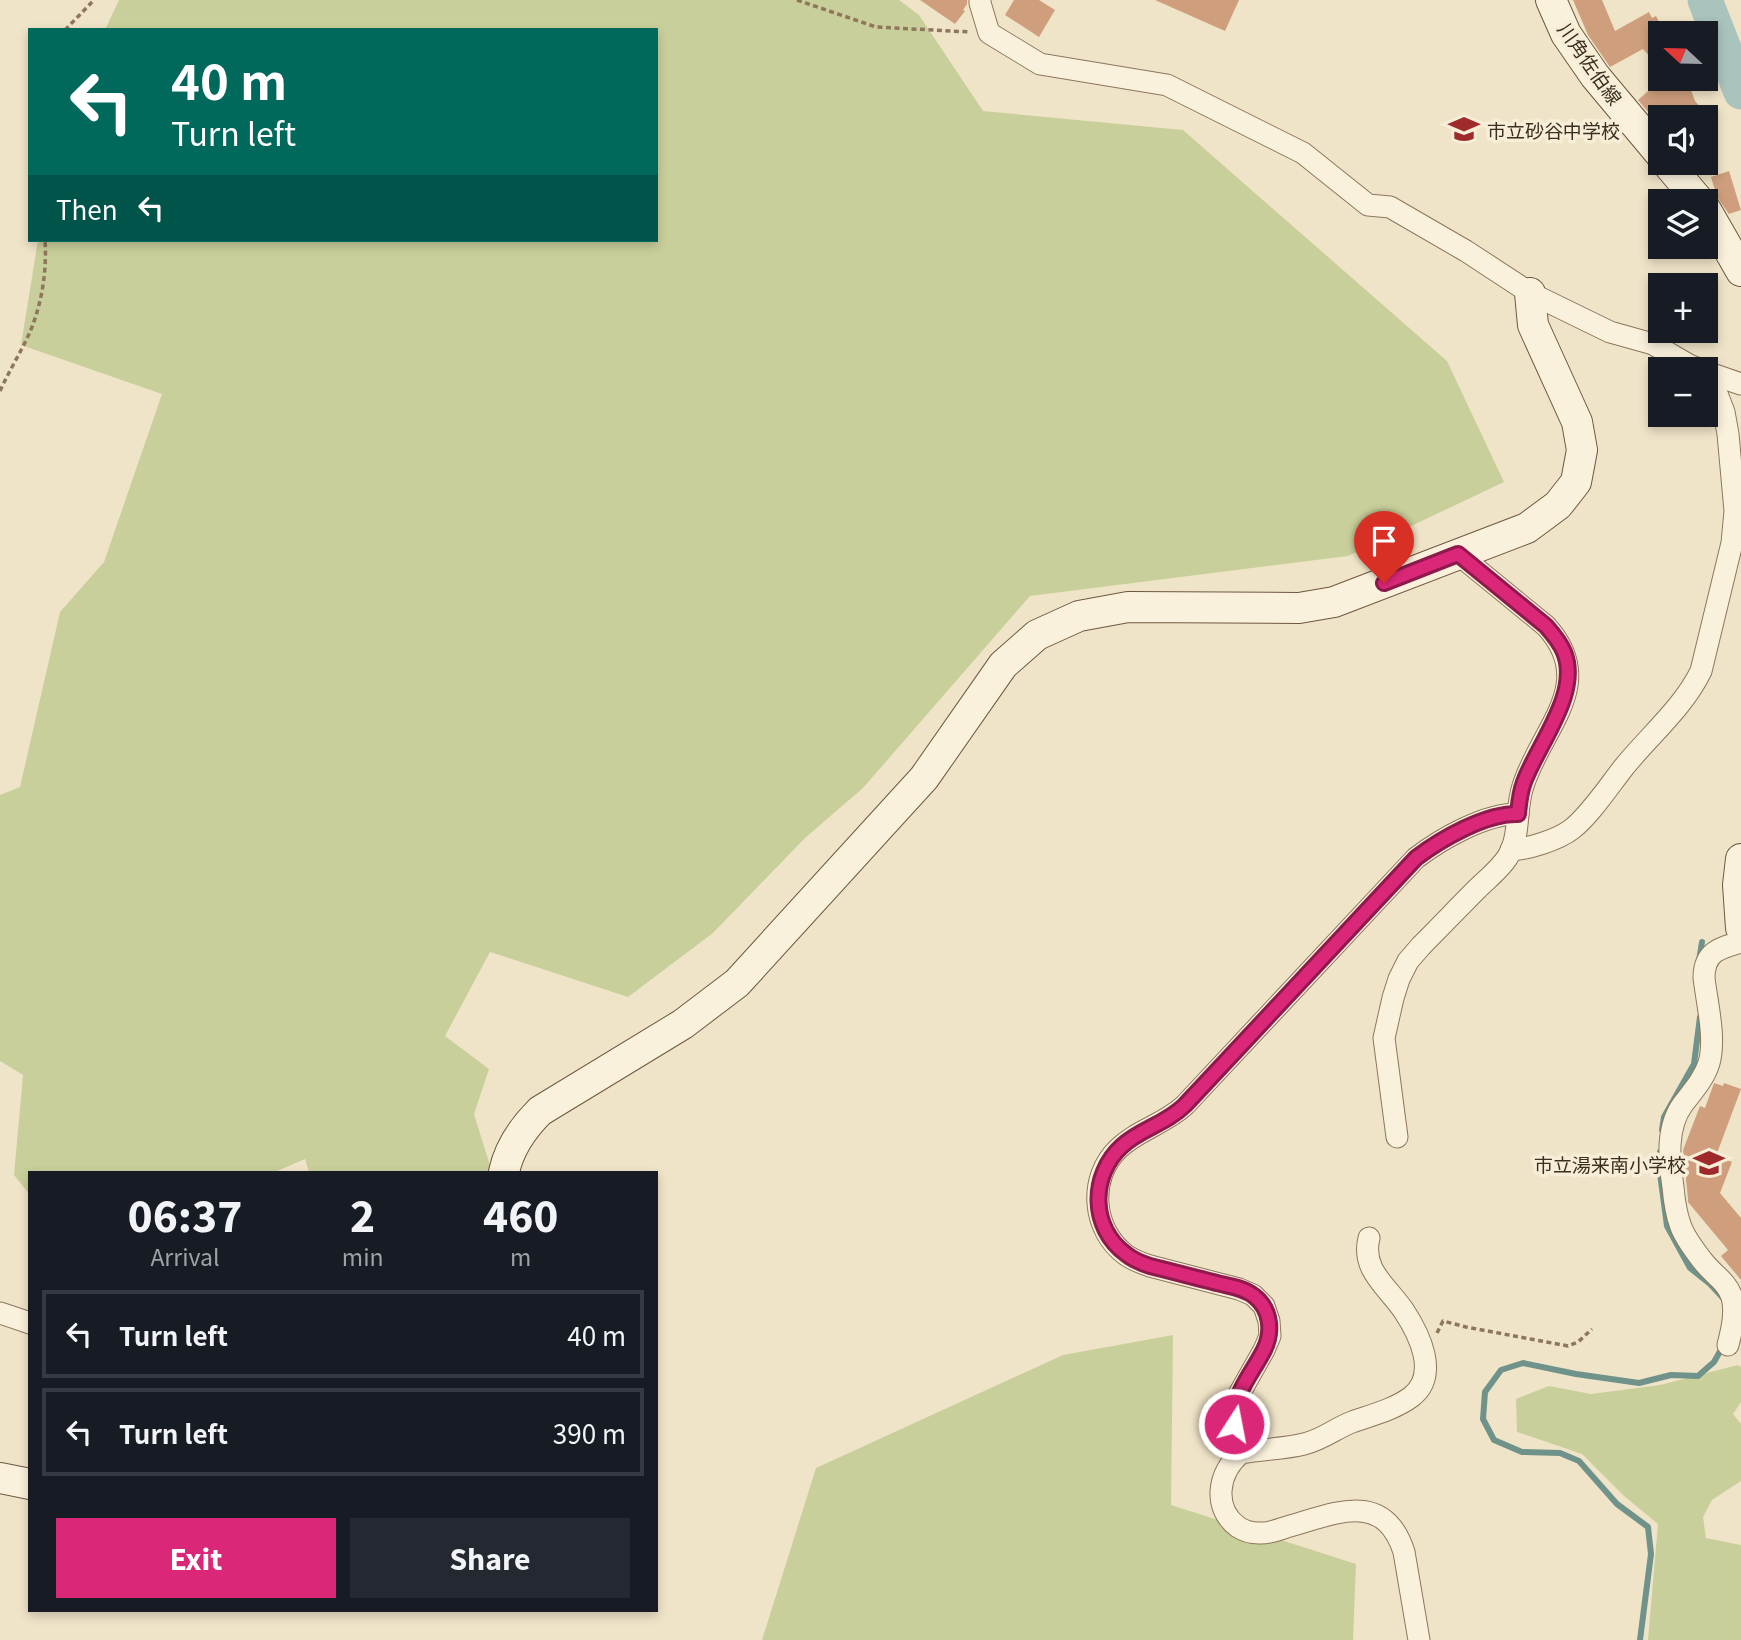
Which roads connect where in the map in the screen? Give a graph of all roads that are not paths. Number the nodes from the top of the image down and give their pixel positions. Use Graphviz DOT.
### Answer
graph roads {
  1 [pos="980,0"];
  2 [pos="1551,0"];
  3 [pos="1648,139"];
  4 [pos="1677,175"];
  5 [pos="1689,189"];
  6 [pos="1718,232"];
  7 [pos="1741,271"];
  8 [pos="1530,293"];
  9 [pos="1675,357"];
  10 [pos="1718,377"];
  11 [pos="1741,384"];
  12 [pos="1718,396"];
  13 [pos="1458,554"];
  14 [pos="1518,814"];
  15 [pos="1511,850"];
  16 [pos="1741,859"];
  17 [pos="1741,928"];
  18 [pos="1741,942"];
  19 [pos="1397,1138"];
  20 [pos="504,1171"];
  21 [pos="1369,1238"];
  22 [pos="0,1314"];
  23 [pos="28,1322"];
  24 [pos="1728,1345"];
  25 [pos="1237,1456"];
  26 [pos="0,1478"];
  27 [pos="28,1484"];
  28 [pos="1419,1640"];
  1 -- 8 [label="street"];
  2 -- 3 [label="street, 川角佐伯線"];
  4 -- 5 [label="street"];
  6 -- 7 [label="street"];
  8 -- 9 [label="street"];
  8 -- 13 [label="street"];
  10 -- 11 [label="street"];
  12 -- 15 [label="street"];
  13 -- 14 [label="street"];
  13 -- 20 [label="street"];
  14 -- 15 [label="street"];
  14 -- 25 [label="street"];
  15 -- 19 [label="street"];
  16 -- 17 [label="street"];
  18 -- 24 [label="street"];
  21 -- 25 [label="street"];
  22 -- 23 [label="street"];
  25 -- 28 [label="street"];
  26 -- 27 [label="street"];
}
